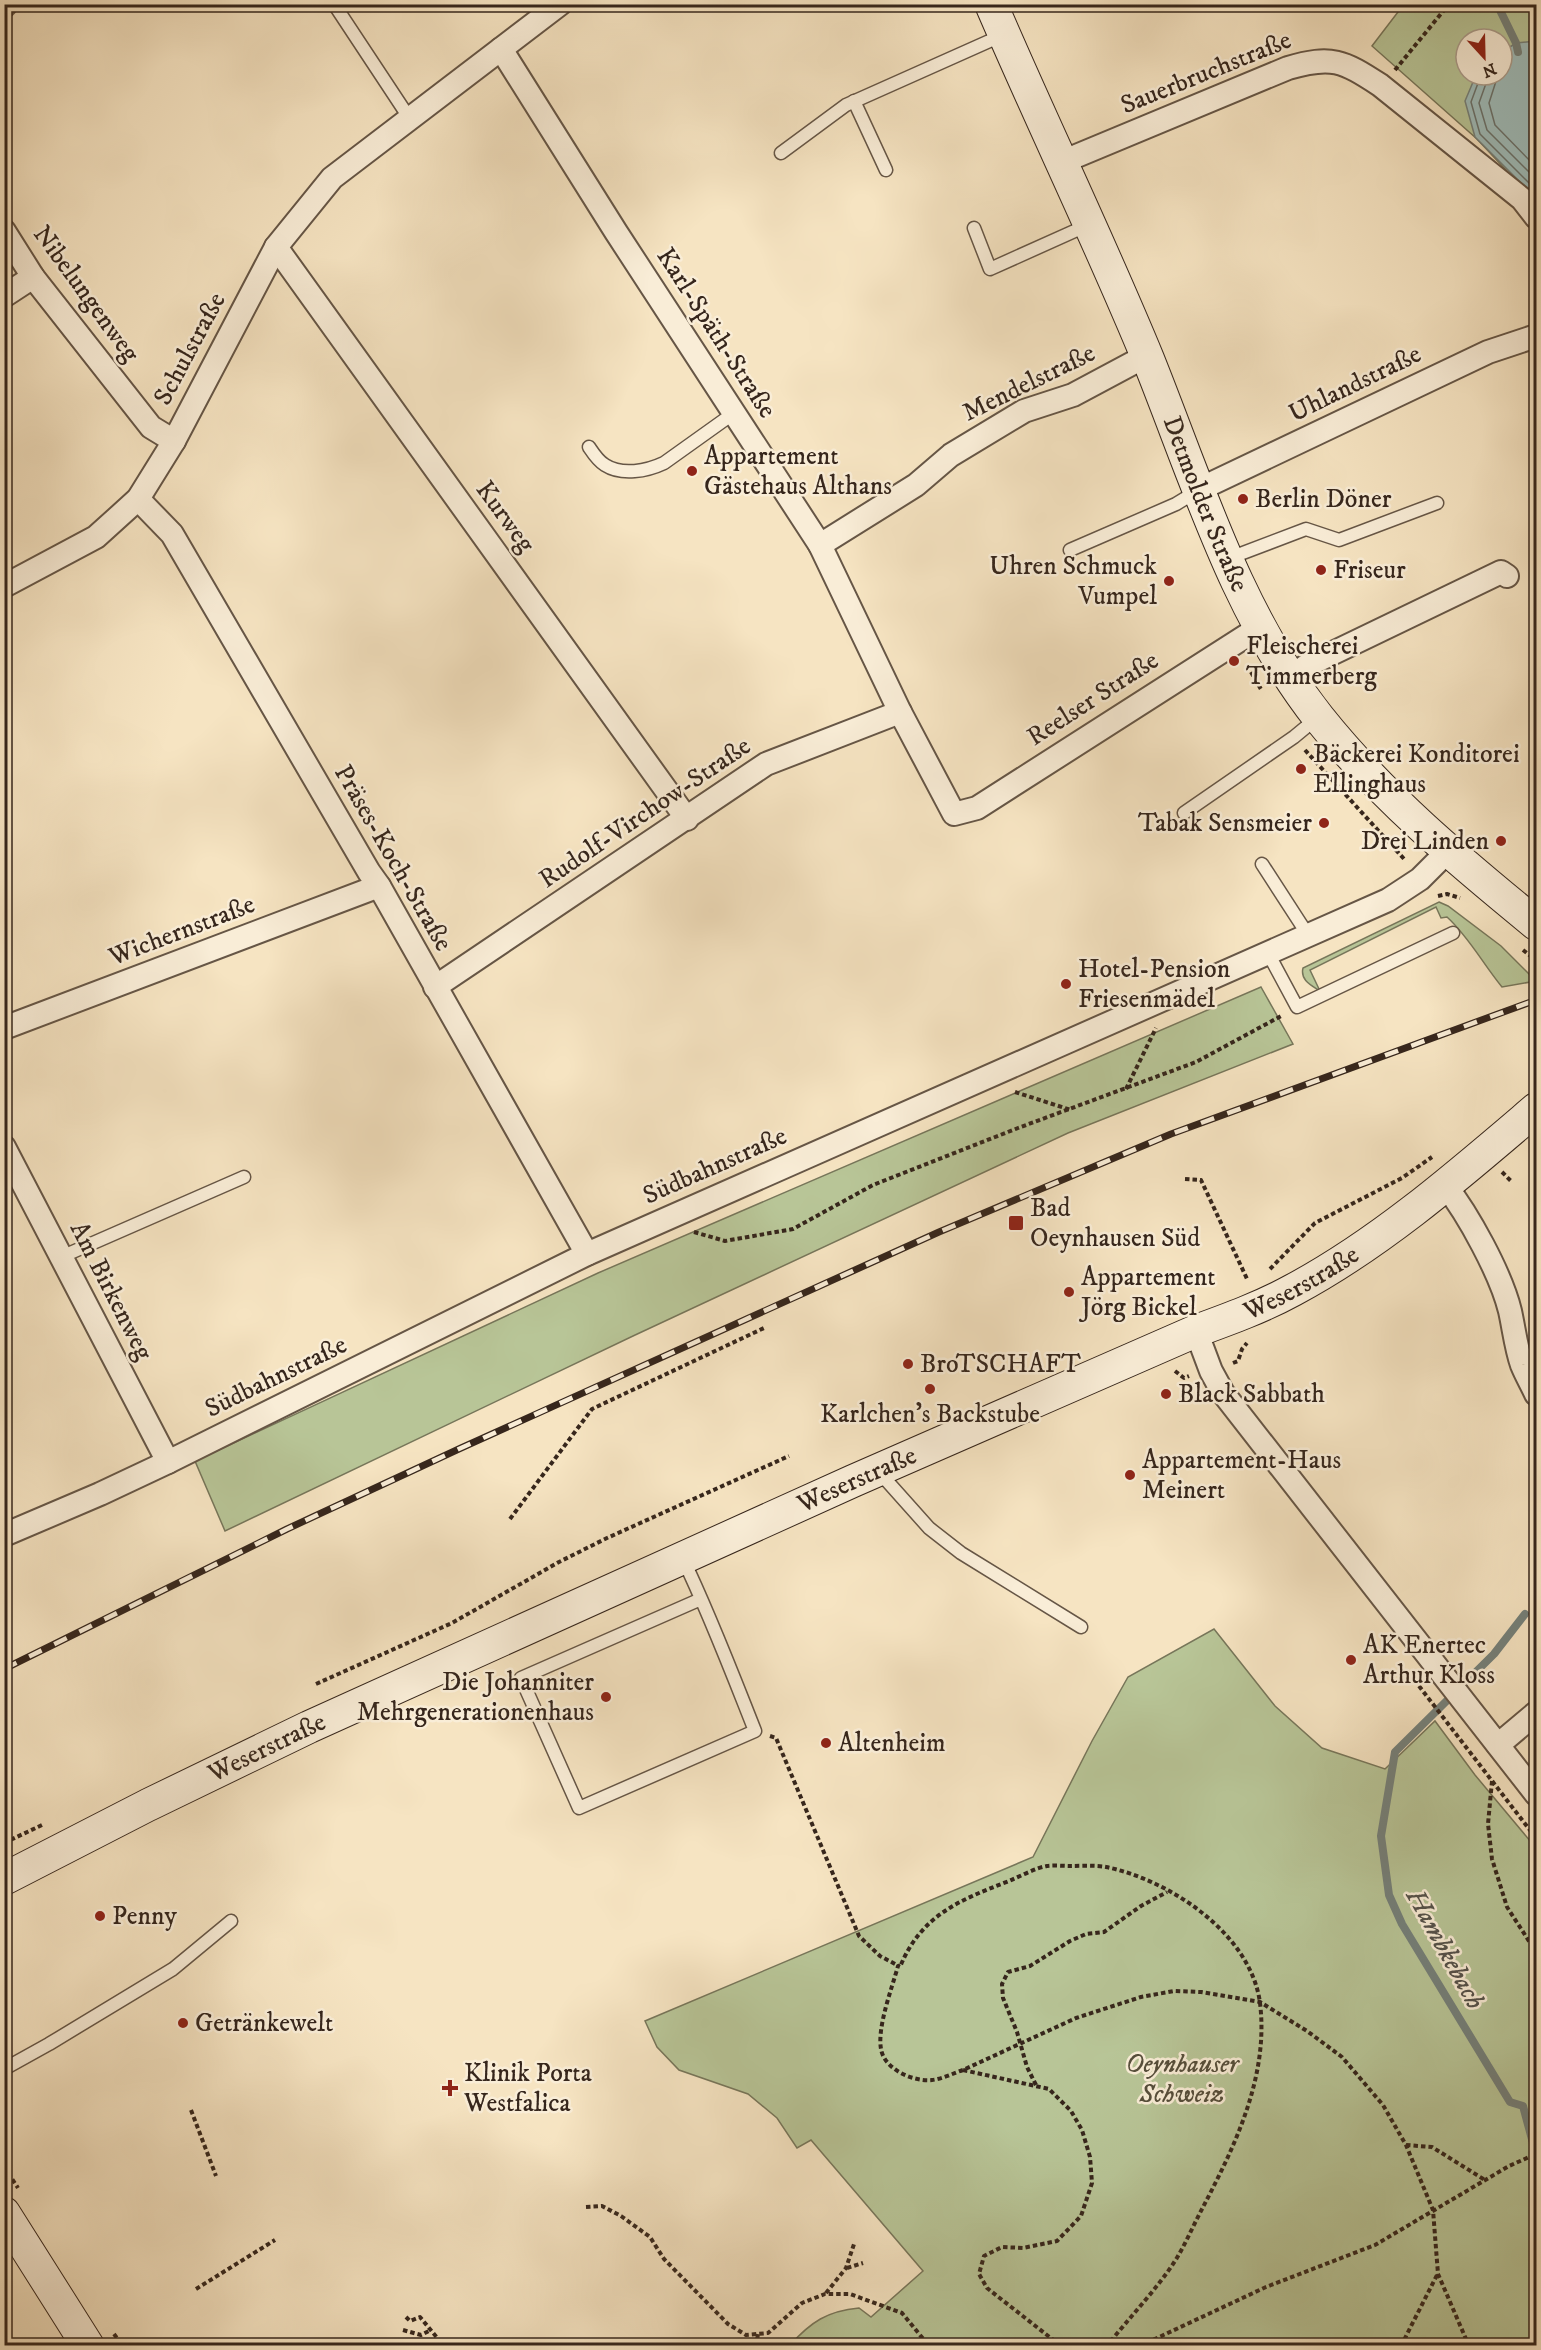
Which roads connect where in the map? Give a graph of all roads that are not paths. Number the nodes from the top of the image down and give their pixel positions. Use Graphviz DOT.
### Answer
graph roads {
  1 [pos="334,4"];
  2 [pos="560,4"];
  3 [pos="998,13"];
  4 [pos="501,49"];
  5 [pos="855,101"];
  6 [pos="410,119"];
  7 [pos="781,153"];
  8 [pos="1062,162"];
  9 [pos="886,170"];
  10 [pos="1536,217"];
  11 [pos="1089,224"];
  12 [pos="974,228"];
  13 [pos="4,231"];
  14 [pos="276,247"];
  15 [pos="33,277"];
  16 [pos="4,296"];
  17 [pos="1536,336"];
  18 [pos="1146,356"];
  19 [pos="734,413"];
  20 [pos="174,441"];
  21 [pos="589,447"];
  22 [pos="1200,489"];
  23 [pos="138,499"];
  24 [pos="1437,503"];
  25 [pos="820,545"];
  26 [pos="1070,550"];
  27 [pos="1227,559"];
  28 [pos="1507,576"];
  29 [pos="4,586"];
  30 [pos="1260,627"];
  31 [pos="1290,677"];
  32 [pos="900,711"];
  33 [pos="1318,717"];
  34 [pos="1184,813"];
  35 [pos="954,814"];
  36 [pos="687,819"];
  37 [pos="1448,852"];
  38 [pos="1263,864"];
  39 [pos="380,886"];
  40 [pos="1536,924"];
  41 [pos="1453,933"];
  42 [pos="1308,935"];
  43 [pos="1268,953"];
  44 [pos="435,987"];
  45 [pos="4,1028"];
  46 [pos="1536,1109"];
  47 [pos="4,1146"];
  48 [pos="244,1177"];
  49 [pos="1445,1185"];
  50 [pos="587,1254"];
  51 [pos="61,1257"];
  52 [pos="1196,1331"];
  53 [pos="1536,1394"];
  54 [pos="168,1462"];
  55 [pos="877,1470"];
  56 [pos="4,1535"];
  57 [pos="683,1558"];
  58 [pos="701,1599"];
  59 [pos="1081,1627"];
  60 [pos="1536,1713"];
  61 [pos="1505,1754"];
  62 [pos="1536,1794"];
  63 [pos="148,1804"];
  64 [pos="4,1861"];
  65 [pos="4,1879"];
  66 [pos="231,1921"];
  67 [pos="4,2069"];
  68 [pos="4,2213"];
  69 [pos="88,2346"];
  1 -- 6 [label="lane"];
  2 -- 4 [label="street, Schulstraße"];
  3 -- 5 [label="lane"];
  3 -- 8 [label="main road, Detmolder Straße"];
  4 -- 6 [label="street, Schulstraße"];
  4 -- 19 [label="street, Karl-Späth-Straße"];
  5 -- 7 [label="lane"];
  5 -- 9 [label="lane"];
  6 -- 14 [label="street, Schulstraße"];
  8 -- 10 [label="street, Sauerbruchstraße"];
  8 -- 11 [label="main road, Detmolder Straße"];
  11 -- 12 [label="lane"];
  11 -- 18 [label="main road, Detmolder Straße"];
  13 -- 15 [label="street, Nibelungenweg"];
  14 -- 20 [label="street, Schulstraße"];
  14 -- 36 [label="street, Kurweg"];
  15 -- 16 [label="street"];
  15 -- 20 [label="street, Nibelungenweg"];
  17 -- 22 [label="street, Uhlandstraße"];
  18 -- 22 [label="main road, Detmolder Straße"];
  18 -- 25 [label="street, Mendelstraße"];
  19 -- 21 [label="lane"];
  19 -- 25 [label="street, Karl-Späth-Straße"];
  20 -- 23 [label="street, Schulstraße"];
  22 -- 26 [label="lane"];
  22 -- 27 [label="main road, Detmolder Straße"];
  23 -- 29 [label="street, Schulstraße"];
  23 -- 39 [label="street, Präses-Koch-Straße"];
  24 -- 27 [label="lane"];
  25 -- 32 [label="street, Karl-Späth-Straße"];
  27 -- 30 [label="main road, Detmolder Straße"];
  28 -- 31 [label="street"];
  30 -- 31 [label="main road, Detmolder Straße"];
  30 -- 35 [label="street, Reelser Straße"];
  31 -- 33 [label="main road, Detmolder Straße"];
  32 -- 35 [label="street, Karl-Späth-Straße"];
  32 -- 36 [label="street, Rudolf-Virchow-Straße"];
  33 -- 34 [label="lane"];
  33 -- 37 [label="main road, Detmolder Straße"];
  36 -- 44 [label="street, Rudolf-Virchow-Straße"];
  37 -- 40 [label="main road, Detmolder Straße"];
  37 -- 42 [label="street, Südbahnstraße"];
  38 -- 42 [label="lane"];
  39 -- 44 [label="street, Präses-Koch-Straße"];
  39 -- 45 [label="street, Wichernstraße"];
  41 -- 43 [label="lane"];
  42 -- 43 [label="street, Südbahnstraße"];
  43 -- 50 [label="street, Südbahnstraße"];
  44 -- 50 [label="street, Präses-Koch-Straße"];
  46 -- 49 [label="main road, Weserstraße"];
  47 -- 51 [label="street, Am Birkenweg"];
  48 -- 51 [label="lane"];
  49 -- 52 [label="main road, Weserstraße"];
  49 -- 53 [label="street"];
  50 -- 54 [label="street, Südbahnstraße"];
  51 -- 54 [label="street, Am Birkenweg"];
  52 -- 55 [label="main road, Weserstraße"];
  52 -- 61 [label="street"];
  54 -- 56 [label="street, Südbahnstraße"];
  55 -- 57 [label="main road, Weserstraße"];
  55 -- 59 [label="lane"];
  57 -- 58 [label="lane"];
  57 -- 63 [label="main road, Weserstraße"];
  58 -- 58 [label="lane"];
  60 -- 61 [label="street"];
  61 -- 62 [label="street"];
  63 -- 64 [label="main road, Weserstraße"];
  63 -- 65 [label="main road, Weserstraße"];
  66 -- 67 [label="lane"];
  68 -- 69 [label="main road"];
}
